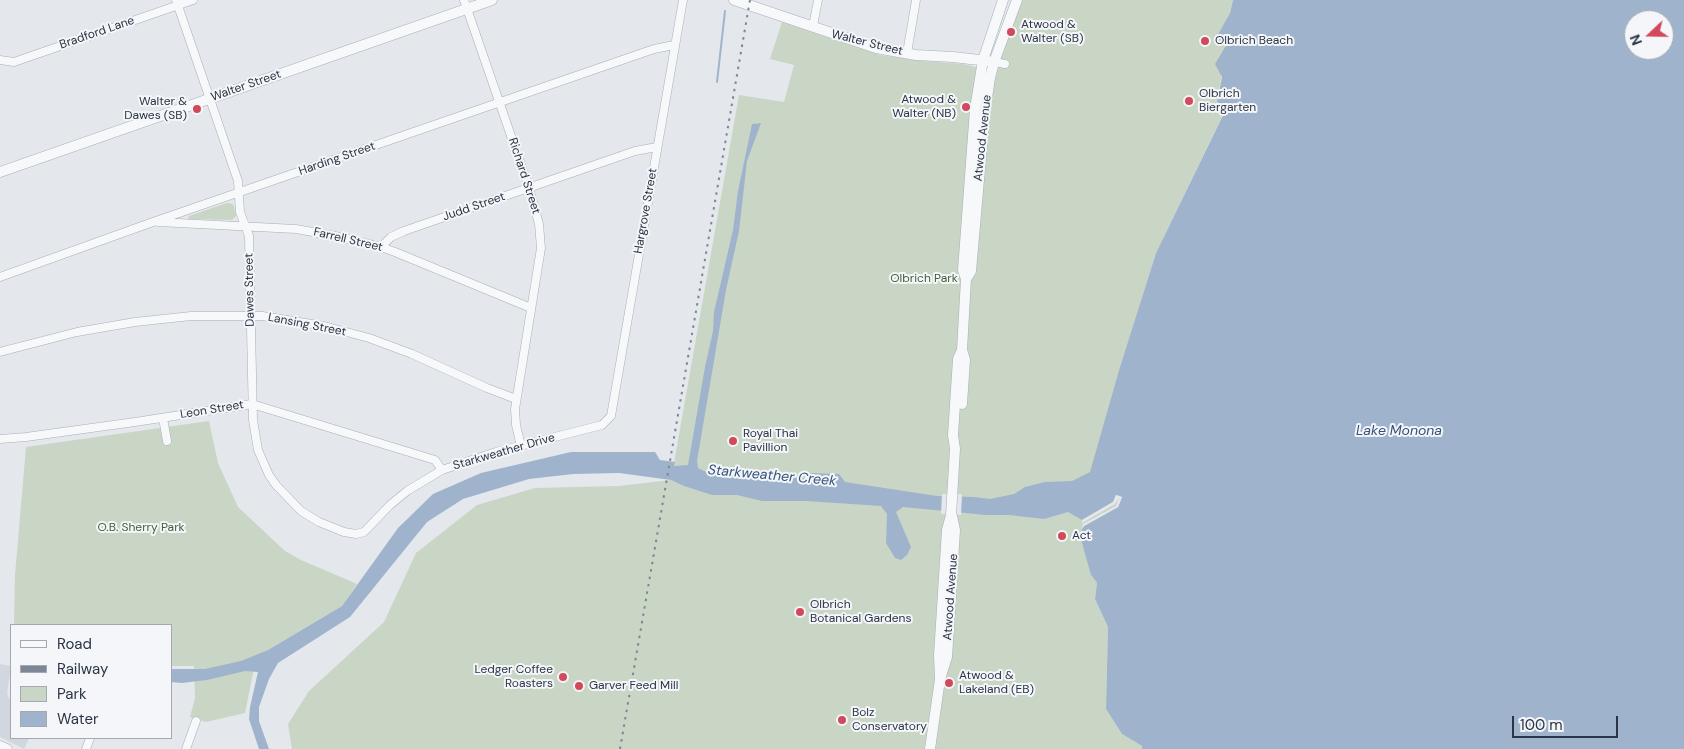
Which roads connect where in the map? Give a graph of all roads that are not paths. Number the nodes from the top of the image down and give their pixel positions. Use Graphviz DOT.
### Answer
graph roads {
  1 [pos="193,0"];
  2 [pos="492,0"];
  3 [pos="683,0"];
  4 [pos="734,0"];
  5 [pos="818,0"];
  6 [pos="916,0"];
  7 [pos="1003,0"];
  8 [pos="1017,0"];
  9 [pos="176,2"];
  10 [pos="466,4"];
  11 [pos="813,26"];
  12 [pos="674,45"];
  13 [pos="907,53"];
  14 [pos="0,60"];
  15 [pos="983,60"];
  16 [pos="994,62"];
  17 [pos="1005,64"];
  18 [pos="210,99"];
  19 [pos="500,103"];
  20 [pos="657,148"];
  21 [pos="0,172"];
  22 [pos="529,188"];
  23 [pos="239,192"];
  24 [pos="153,222"];
  25 [pos="245,226"];
  26 [pos="381,247"];
  27 [pos="0,277"];
  28 [pos="966,279"];
  29 [pos="531,308"];
  30 [pos="251,315"];
  31 [pos="0,352"];
  32 [pos="516,399"];
  33 [pos="252,404"];
  34 [pos="163,418"];
  35 [pos="607,422"];
  36 [pos="0,440"];
  37 [pos="168,440"];
  38 [pos="520,446"];
  39 [pos="442,470"];
  40 [pos="361,532"];
  41 [pos="196,721"];
  42 [pos="0,746"];
  43 [pos="7,749"];
  44 [pos="186,749"];
  45 [pos="930,749"];
  1 -- 9 [label="street, Bradford Lane"];
  2 -- 10 [label="street, Walter Street"];
  3 -- 12 [label="street, Hargrove Street"];
  4 -- 11 [label="street, Walter Street"];
  5 -- 11 [label="street"];
  6 -- 13 [label="street"];
  7 -- 15 [label="street, Atwood Avenue"];
  8 -- 16 [label="street, Atwood Avenue"];
  9 -- 14 [label="street, Bradford Lane"];
  9 -- 18 [label="street, Dawes Street"];
  10 -- 18 [label="street, Walter Street"];
  10 -- 19 [label="street, Richard Street"];
  11 -- 13 [label="street, Walter Street"];
  12 -- 19 [label="street, Harding Street"];
  12 -- 20 [label="street, Hargrove Street"];
  13 -- 15 [label="street, Walter Street"];
  15 -- 16 [label="street, Walter Street"];
  15 -- 28 [label="street, Atwood Avenue"];
  16 -- 17 [label="street, Walter Street"];
  16 -- 28 [label="street, Atwood Avenue"];
  18 -- 21 [label="street, Walter Street"];
  18 -- 23 [label="street, Dawes Street"];
  19 -- 22 [label="street, Richard Street"];
  19 -- 23 [label="street, Harding Street"];
  20 -- 22 [label="street, Judd Street"];
  20 -- 35 [label="street, Hargrove Street"];
  22 -- 26 [label="street, Judd Street"];
  22 -- 29 [label="street, Richard Street"];
  23 -- 24 [label="street, Harding Street"];
  23 -- 25 [label="street, Dawes Street"];
  24 -- 25 [label="street, Farrell Street"];
  24 -- 27 [label="street, Harding Street"];
  25 -- 26 [label="street, Farrell Street"];
  25 -- 30 [label="street, Dawes Street"];
  26 -- 29 [label="street, Farrell Street"];
  28 -- 45 [label="street, Atwood Avenue"];
  29 -- 32 [label="street, Richard Street"];
  30 -- 31 [label="street, Lansing Street"];
  30 -- 32 [label="street, Lansing Street"];
  30 -- 33 [label="street, Dawes Street"];
  32 -- 38 [label="street, Richard Street"];
  33 -- 34 [label="street, Leon Street"];
  33 -- 39 [label="street, Leon Street"];
  33 -- 40 [label="street, Dawes Street"];
  34 -- 36 [label="street, Leon Street"];
  34 -- 37 [label="street"];
  35 -- 38 [label="street, Starkweather Drive"];
  38 -- 39 [label="street, Starkweather Drive"];
  39 -- 40 [label="street, Starkweather Drive"];
  41 -- 44 [label="street"];
  42 -- 43 [label="street"];
}
